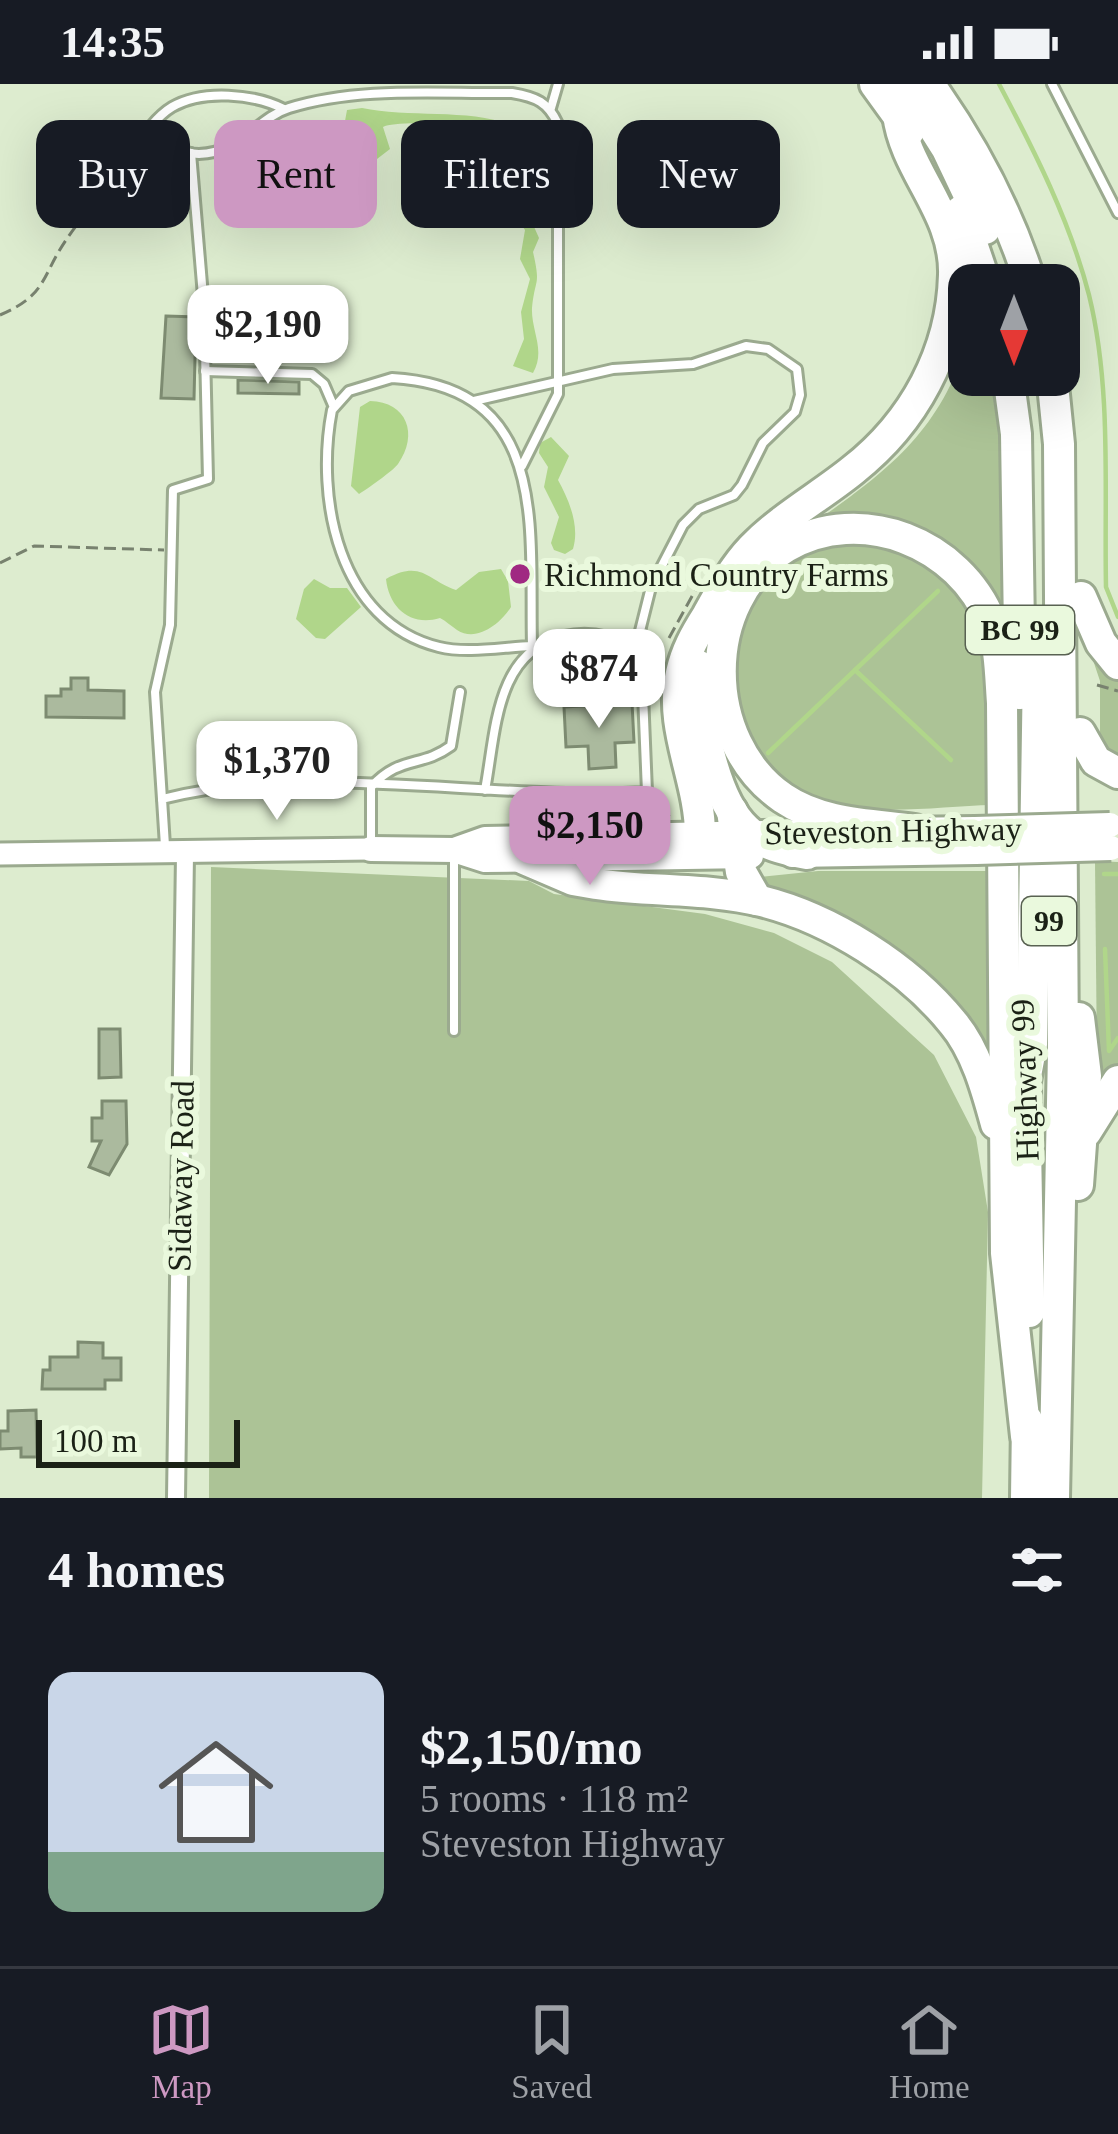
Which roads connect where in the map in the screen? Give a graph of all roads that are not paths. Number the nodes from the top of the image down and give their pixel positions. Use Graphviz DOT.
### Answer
graph roads {
  1 [pos="558,84"];
  2 [pos="875,84"];
  3 [pos="1052,84"];
  4 [pos="911,93"];
  5 [pos="551,109"];
  6 [pos="284,110"];
  7 [pos="159,120"];
  8 [pos="191,153"];
  9 [pos="1118,212"];
  10 [pos="979,264"];
  11 [pos="997,264"];
  12 [pos="1025,264"];
  13 [pos="206,371"];
  14 [pos="559,381"];
  15 [pos="1011,396"];
  16 [pos="1027,396"];
  17 [pos="1054,396"];
  18 [pos="472,401"];
  19 [pos="334,406"];
  20 [pos="521,467"];
  21 [pos="1059,472"];
  22 [pos="1081,597"];
  23 [pos="1040,601"];
  24 [pos="708,613"];
  25 [pos="532,646"];
  26 [pos="634,655"];
  27 [pos="1107,675"];
  28 [pos="460,692"];
  29 [pos="1080,734"];
  30 [pos="1118,773"];
  31 [pos="371,787"];
  32 [pos="484,790"];
  33 [pos="162,799"];
  34 [pos="915,830"];
  35 [pos="738,833"];
  36 [pos="700,834"];
  37 [pos="1114,836"];
  38 [pos="975,841"];
  39 [pos="371,849"];
  40 [pos="454,850"];
  41 [pos="0,854"];
  42 [pos="175,854"];
  43 [pos="807,854"];
  44 [pos="524,860"];
  45 [pos="757,900"];
  46 [pos="454,1031"];
  47 [pos="1118,1081"];
  48 [pos="1024,1082"];
  49 [pos="1084,1137"];
  50 [pos="1005,1165"];
  51 [pos="1060,1241"];
  52 [pos="1059,1291"];
  53 [pos="1026,1436"];
  54 [pos="176,1498"];
  55 [pos="1026,1498"];
  56 [pos="1054,1498"];
  1 -- 5 [label="lane"];
  2 -- 4 [label="highway"];
  3 -- 9 [label="lane"];
  4 -- 10 [label="highway"];
  4 -- 11 [label="highway"];
  4 -- 12 [label="highway"];
  4 -- 24 [label="highway"];
  5 -- 6 [label="lane"];
  5 -- 14 [label="lane"];
  6 -- 7 [label="lane"];
  6 -- 8 [label="lane"];
  8 -- 13 [label="lane"];
  13 -- 19 [label="lane"];
  13 -- 33 [label="lane"];
  14 -- 18 [label="lane"];
  14 -- 20 [label="lane"];
  14 -- 26 [label="lane"];
  15 -- 48 [label="highway, Highway 99 / BC 99"];
  16 -- 23 [label="highway, 99"];
  17 -- 21 [label="highway, Highway 99 / BC 99"];
  18 -- 19 [label="lane"];
  18 -- 20 [label="lane"];
  19 -- 25 [label="lane"];
  20 -- 25 [label="lane"];
  21 -- 22 [label="highway"];
  21 -- 51 [label="highway, Highway 99 / BC 99"];
  22 -- 27 [label="highway"];
  22 -- 29 [label="highway"];
  23 -- 48 [label="highway, 99"];
  23 -- 51 [label="highway, 99"];
  24 -- 35 [label="highway"];
  24 -- 36 [label="highway"];
  25 -- 26 [label="lane"];
  25 -- 32 [label="lane"];
  26 -- 32 [label="lane"];
  28 -- 31 [label="lane"];
  29 -- 30 [label="highway"];
  29 -- 49 [label="highway"];
  31 -- 32 [label="lane"];
  31 -- 33 [label="lane"];
  31 -- 39 [label="lane"];
  33 -- 42 [label="lane"];
  34 -- 35 [label="main road, Steveston Highway"];
  34 -- 38 [label="main road, Steveston Highway"];
  34 -- 50 [label="highway"];
  35 -- 36 [label="main road, Steveston Highway"];
  35 -- 43 [label="highway"];
  35 -- 44 [label="main road, Steveston Highway"];
  35 -- 45 [label="highway"];
  36 -- 40 [label="main road, Steveston Highway"];
  37 -- 38 [label="main road, Steveston Highway, bridge"];
  38 -- 43 [label="main road, Steveston Highway"];
  39 -- 40 [label="main road, Steveston Highway"];
  39 -- 42 [label="street, Steveston Highway"];
  40 -- 44 [label="main road, Steveston Highway"];
  40 -- 46 [label="lane"];
  41 -- 42 [label="street, Steveston Highway"];
  42 -- 54 [label="street, Sidaway Road"];
  44 -- 45 [label="highway"];
  45 -- 50 [label="highway"];
  47 -- 49 [label="highway"];
  48 -- 53 [label="highway, Highway 99 / BC 99"];
  49 -- 52 [label="highway"];
  50 -- 53 [label="highway"];
  51 -- 52 [label="highway, Highway 99 / BC 99"];
  52 -- 56 [label="highway, Highway 99 / BC 99"];
  53 -- 55 [label="highway, Highway 99 / BC 99"];
}
